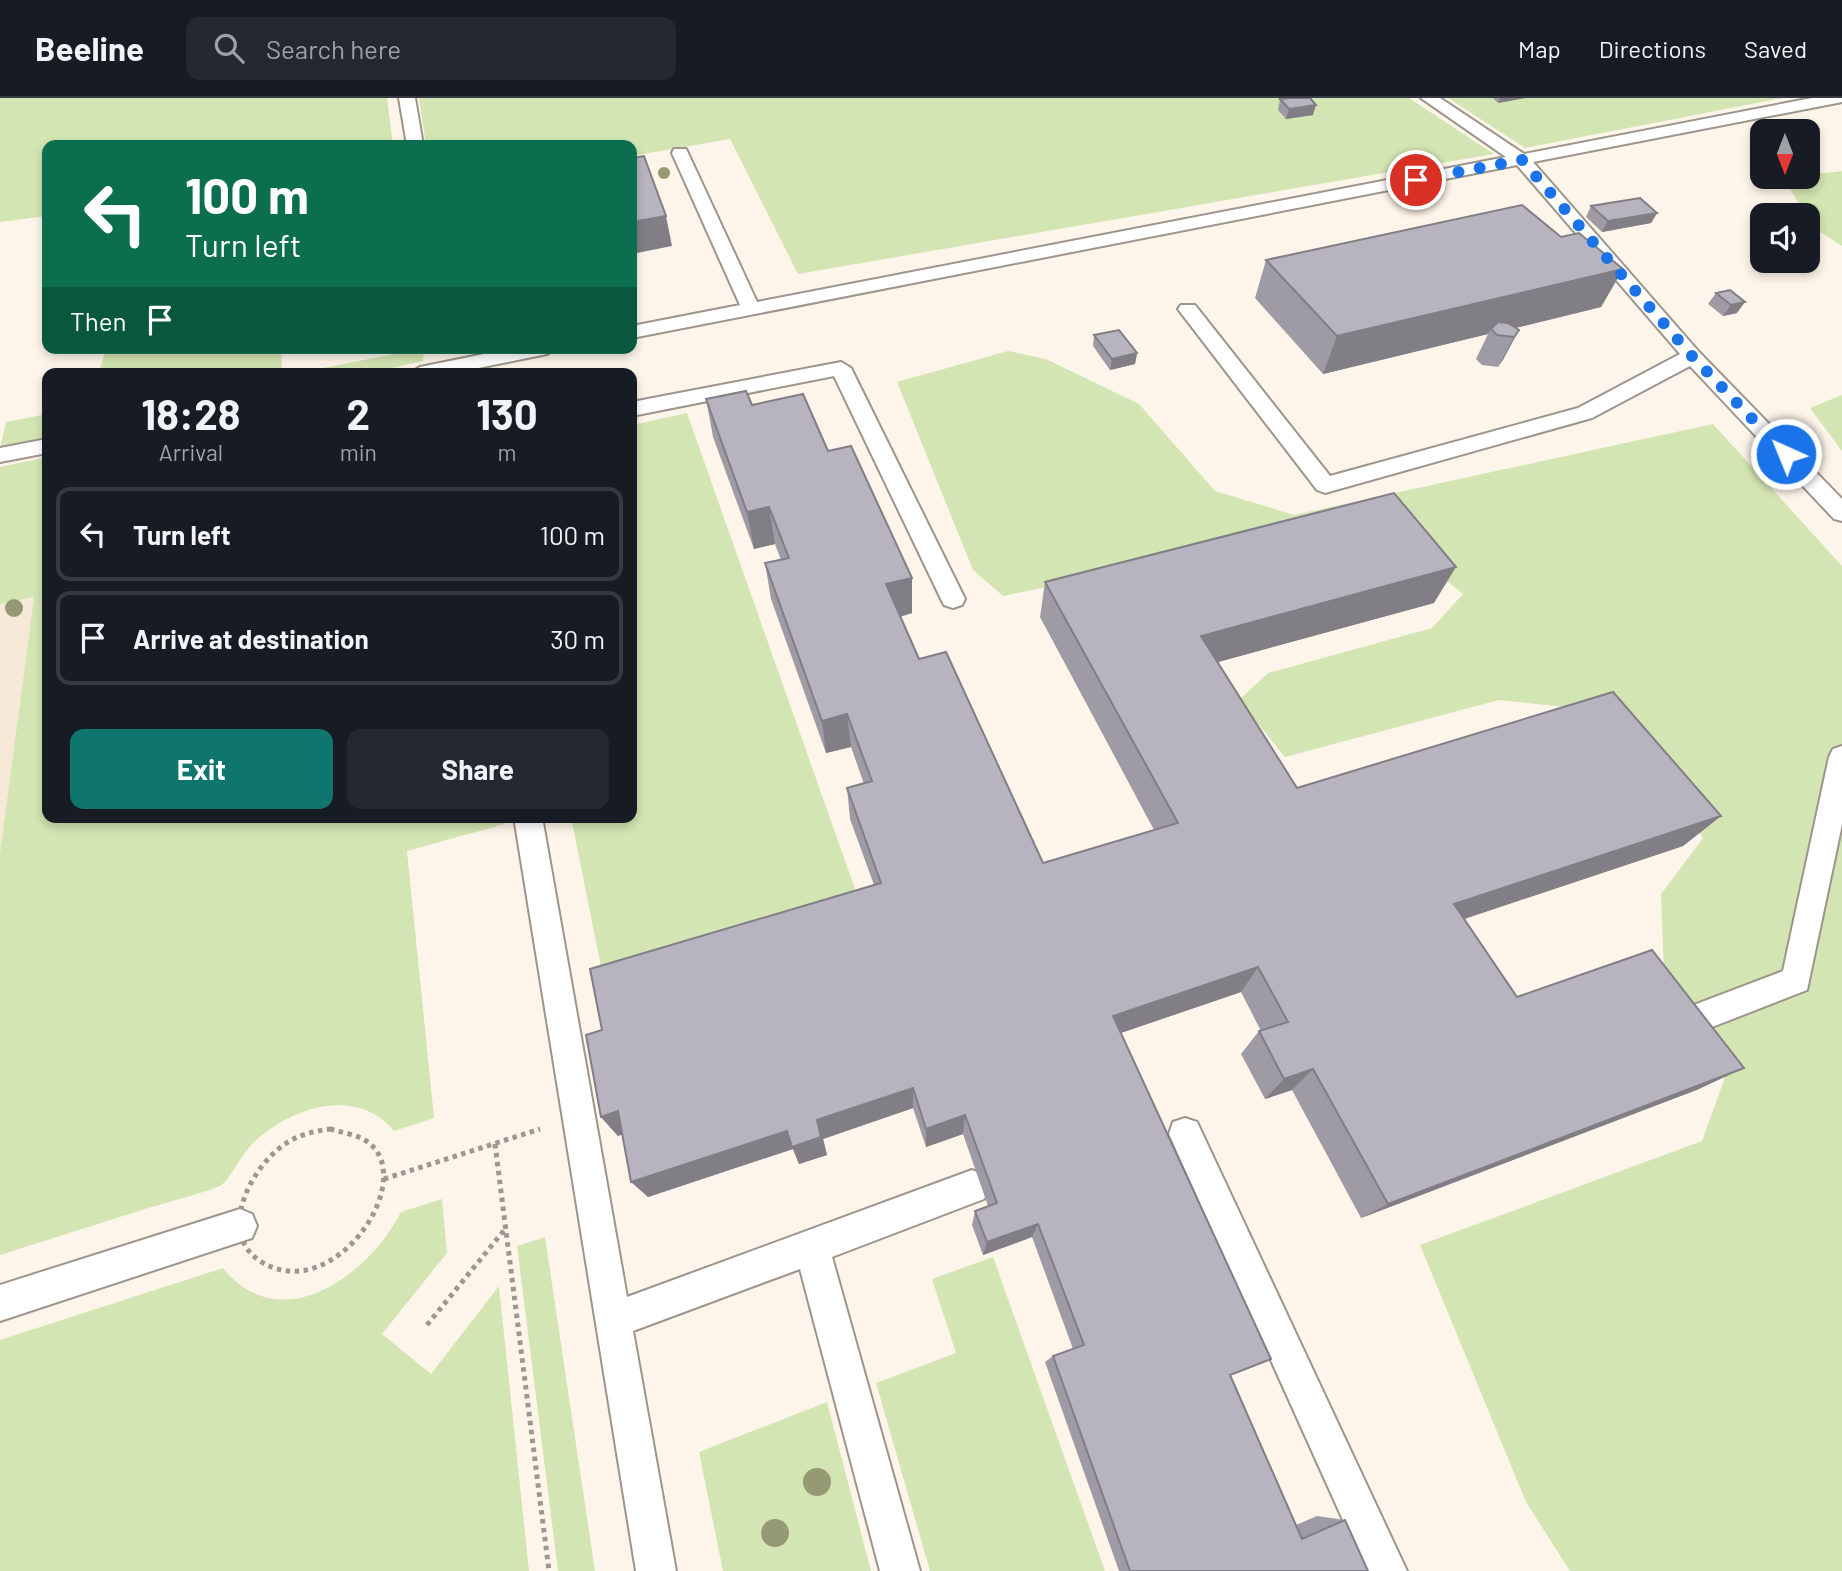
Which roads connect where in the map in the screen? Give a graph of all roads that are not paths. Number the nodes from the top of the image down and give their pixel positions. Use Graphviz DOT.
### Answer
graph roads {
  1 [pos="407,98"];
  2 [pos="1429,98"];
  3 [pos="1837,98"];
  4 [pos="414,140"];
  5 [pos="680,153"];
  6 [pos="1522,160"];
  7 [pos="751,309"];
  8 [pos="1188,309"];
  9 [pos="637,331"];
  10 [pos="485,354"];
  11 [pos="1692,356"];
  12 [pos="454,357"];
  13 [pos="431,368"];
  14 [pos="637,408"];
  15 [pos="42,447"];
  16 [pos="0,455"];
  17 [pos="1842,513"];
  18 [pos="953,599"];
  19 [pos="1842,757"];
  20 [pos="528,823"];
  21 [pos="1689,1021"];
  22 [pos="1185,1134"];
  23 [pos="972,1186"];
  24 [pos="240,1226"];
  25 [pos="812,1247"];
  26 [pos="0,1303"];
  27 [pos="614,1320"];
  28 [pos="656,1571"];
  29 [pos="900,1571"];
  30 [pos="1387,1571"];
  1 -- 4 [label="lane"];
  2 -- 6 [label="lane"];
  3 -- 6 [label="lane"];
  5 -- 7 [label="lane"];
  6 -- 7 [label="lane"];
  6 -- 11 [label="lane"];
  7 -- 9 [label="lane"];
  8 -- 11 [label="lane"];
  10 -- 12 [label="lane"];
  11 -- 17 [label="lane"];
  12 -- 13 [label="lane"];
  14 -- 18 [label="lane"];
  15 -- 16 [label="lane"];
  19 -- 21 [label="lane"];
  20 -- 27 [label="lane"];
  22 -- 30 [label="lane"];
  23 -- 25 [label="lane"];
  24 -- 26 [label="lane"];
  25 -- 27 [label="lane"];
  25 -- 29 [label="lane"];
  27 -- 28 [label="lane"];
}
